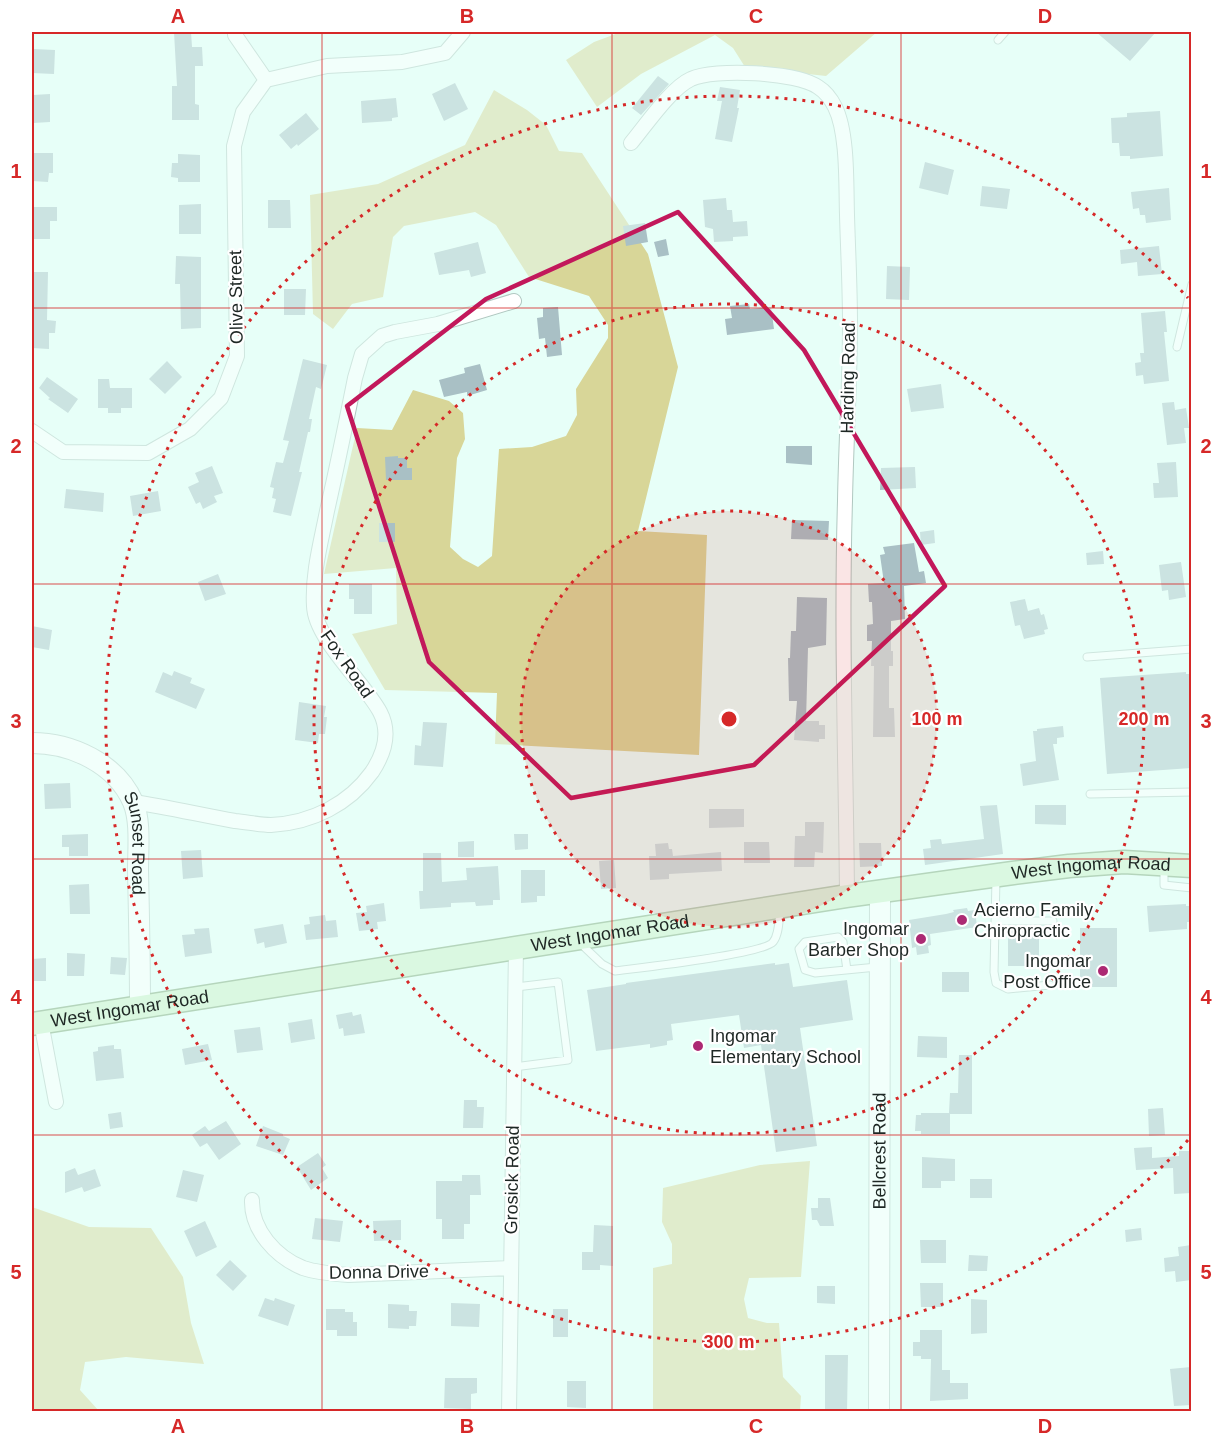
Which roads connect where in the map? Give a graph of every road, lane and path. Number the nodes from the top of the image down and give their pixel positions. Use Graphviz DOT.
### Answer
graph roads {
  1 [pos="235,32"];
  2 [pos="462,32"];
  3 [pos="1005,32"];
  4 [pos="998,39"];
  5 [pos="266,80"];
  6 [pos="631,143"];
  7 [pos="1191,284"];
  8 [pos="514,301"];
  9 [pos="1177,347"];
  10 [pos="32,431"];
  11 [pos="1191,649"];
  12 [pos="1087,657"];
  13 [pos="32,743"];
  14 [pos="1191,792"];
  15 [pos="1090,794"];
  16 [pos="133,801"];
  17 [pos="1164,864"];
  18 [pos="1191,866"];
  19 [pos="996,876"];
  20 [pos="1191,888"];
  21 [pos="880,892"];
  22 [pos="847,896"];
  23 [pos="781,907"];
  24 [pos="995,921"];
  25 [pos="1053,921"];
  26 [pos="574,939"];
  27 [pos="516,948"];
  28 [pos="880,967"];
  29 [pos="847,970"];
  30 [pos="1050,985"];
  31 [pos="516,987"];
  32 [pos="141,1007"];
  33 [pos="36,1023"];
  34 [pos="514,1067"];
  35 [pos="56,1102"];
  36 [pos="252,1200"];
  37 [pos="511,1268"];
  38 [pos="509,1412"];
  39 [pos="879,1412"];
  1 -- 5 [label="street"];
  2 -- 5 [label="street"];
  3 -- 4 [label="lane"];
  5 -- 10 [label="street, Olive Street"];
  6 -- 22 [label="street, Harding Road"];
  7 -- 9 [label="lane"];
  8 -- 16 [label="street, Fox Road"];
  11 -- 12 [label="lane"];
  13 -- 16 [label="street, Sunset Road"];
  14 -- 15 [label="lane"];
  16 -- 32 [label="street, Sunset Road"];
  17 -- 18 [label="main road, West Ingomar Road"];
  17 -- 19 [label="main road, West Ingomar Road"];
  17 -- 20 [label="lane"];
  19 -- 21 [label="main road, West Ingomar Road"];
  19 -- 24 [label="lane"];
  21 -- 22 [label="main road, West Ingomar Road"];
  21 -- 28 [label="street, Bellcrest Road"];
  22 -- 23 [label="main road, West Ingomar Road"];
  23 -- 26 [label="main road, West Ingomar Road"];
  23 -- 26 [label="lane"];
  24 -- 25 [label="lane"];
  24 -- 30 [label="lane"];
  26 -- 27 [label="main road, West Ingomar Road"];
  27 -- 31 [label="street, Grosick Road"];
  27 -- 32 [label="main road, West Ingomar Road"];
  28 -- 29 [label="lane"];
  28 -- 39 [label="street, Bellcrest Road"];
  29 -- 29 [label="lane"];
  31 -- 34 [label="street, Grosick Road"];
  31 -- 34 [label="lane"];
  32 -- 33 [label="main road, West Ingomar Road"];
  33 -- 35 [label="street"];
  34 -- 37 [label="street, Grosick Road"];
  36 -- 37 [label="street, Donna Drive"];
  37 -- 38 [label="street, Grosick Road"];
}
